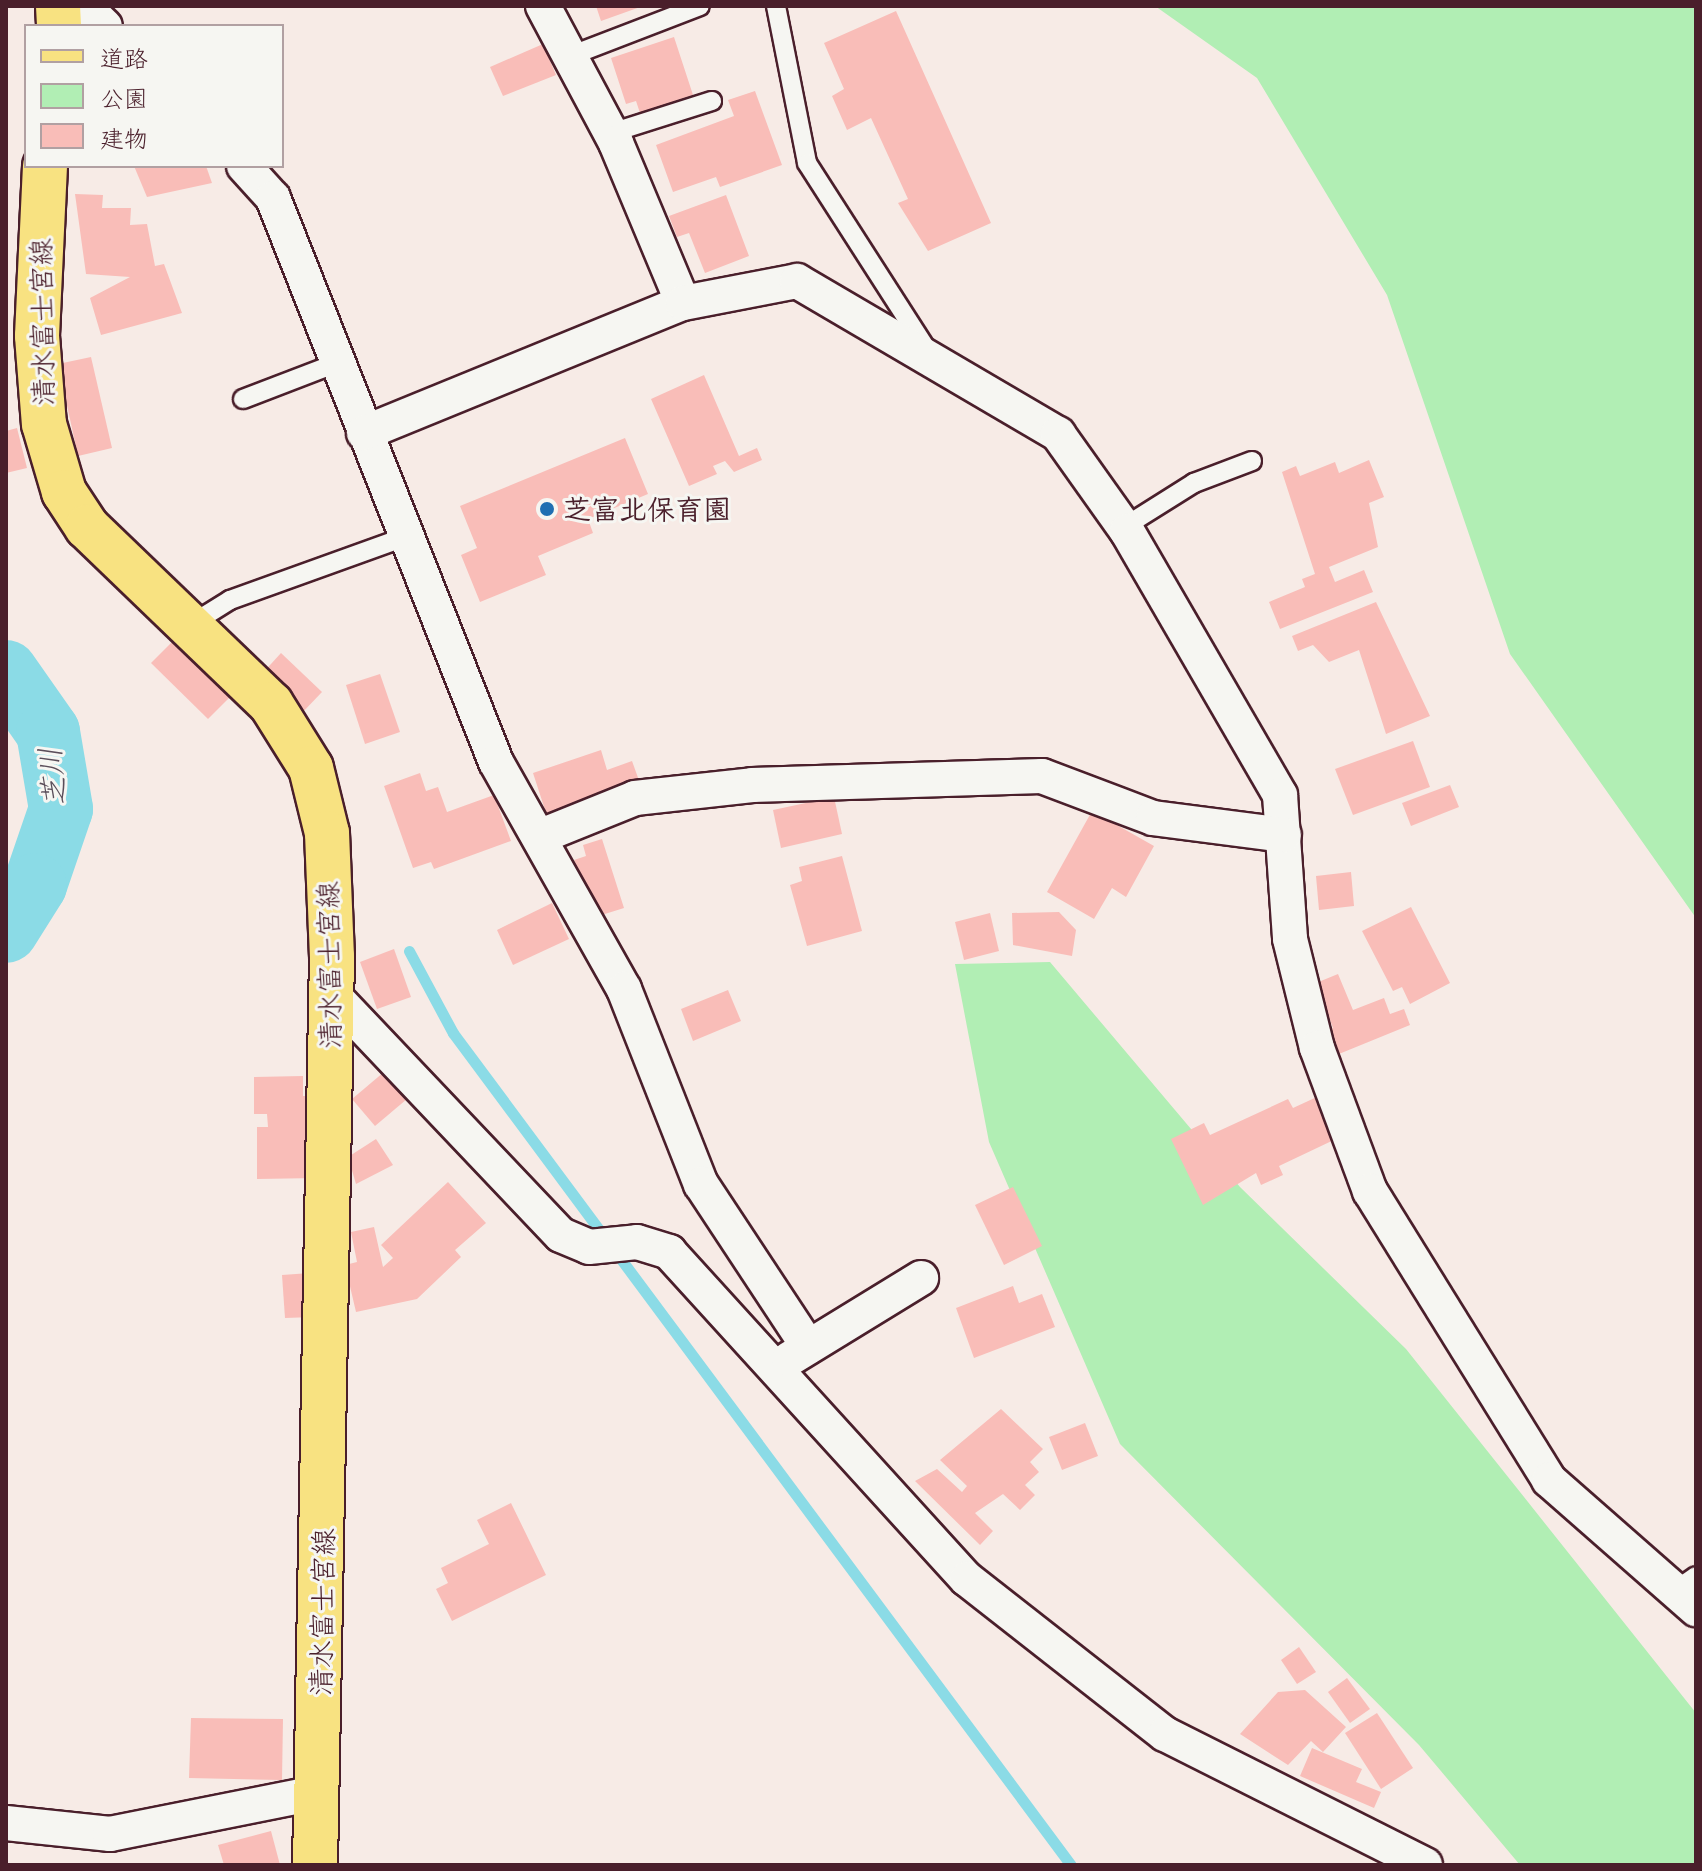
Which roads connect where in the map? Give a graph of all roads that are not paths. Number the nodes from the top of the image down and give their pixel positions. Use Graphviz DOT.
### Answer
graph roads {
  1 [pos="84,6"];
  2 [pos="543,6"];
  3 [pos="700,6"];
  4 [pos="776,6"];
  5 [pos="103,24"];
  6 [pos="570,56"];
  7 [pos="712,101"];
  8 [pos="611,133"];
  9 [pos="45,168"];
  10 [pos="246,168"];
  11 [pos="683,303"];
  12 [pos="929,353"];
  13 [pos="337,363"];
  14 [pos="243,399"];
  15 [pos="364,433"];
  16 [pos="1252,461"];
  17 [pos="1124,527"];
  18 [pos="405,537"];
  19 [pos="189,625"];
  20 [pos="1284,835"];
  21 [pos="541,836"];
  22 [pos="332,994"];
  23 [pos="921,1278"];
  24 [pos="808,1346"];
  25 [pos="775,1369"];
  26 [pos="1689,1592"];
  27 [pos="320,1792"];
  28 [pos="6,1823"];
  29 [pos="315,1865"];
  30 [pos="1425,1865"];
  1 -- 5 [label="street"];
  2 -- 6 [label="street"];
  3 -- 6 [label="lane"];
  4 -- 12 [label="lane"];
  6 -- 8 [label="street"];
  7 -- 8 [label="lane"];
  8 -- 11 [label="street"];
  9 -- 19 [label="main road, 清水富士宮線"];
  10 -- 13 [label="street"];
  11 -- 12 [label="street"];
  11 -- 15 [label="street"];
  12 -- 17 [label="street"];
  13 -- 14 [label="lane"];
  13 -- 15 [label="street"];
  15 -- 18 [label="street"];
  16 -- 17 [label="lane"];
  17 -- 20 [label="street"];
  18 -- 19 [label="lane"];
  18 -- 21 [label="street"];
  19 -- 22 [label="main road, 清水富士宮線"];
  20 -- 21 [label="street"];
  20 -- 26 [label="street"];
  21 -- 24 [label="street"];
  22 -- 25 [label="street"];
  22 -- 27 [label="main road, 清水富士宮線"];
  23 -- 24 [label="street"];
  24 -- 25 [label="street"];
  25 -- 30 [label="street"];
  27 -- 28 [label="street"];
  27 -- 29 [label="main road, 清水富士宮線"];
}
